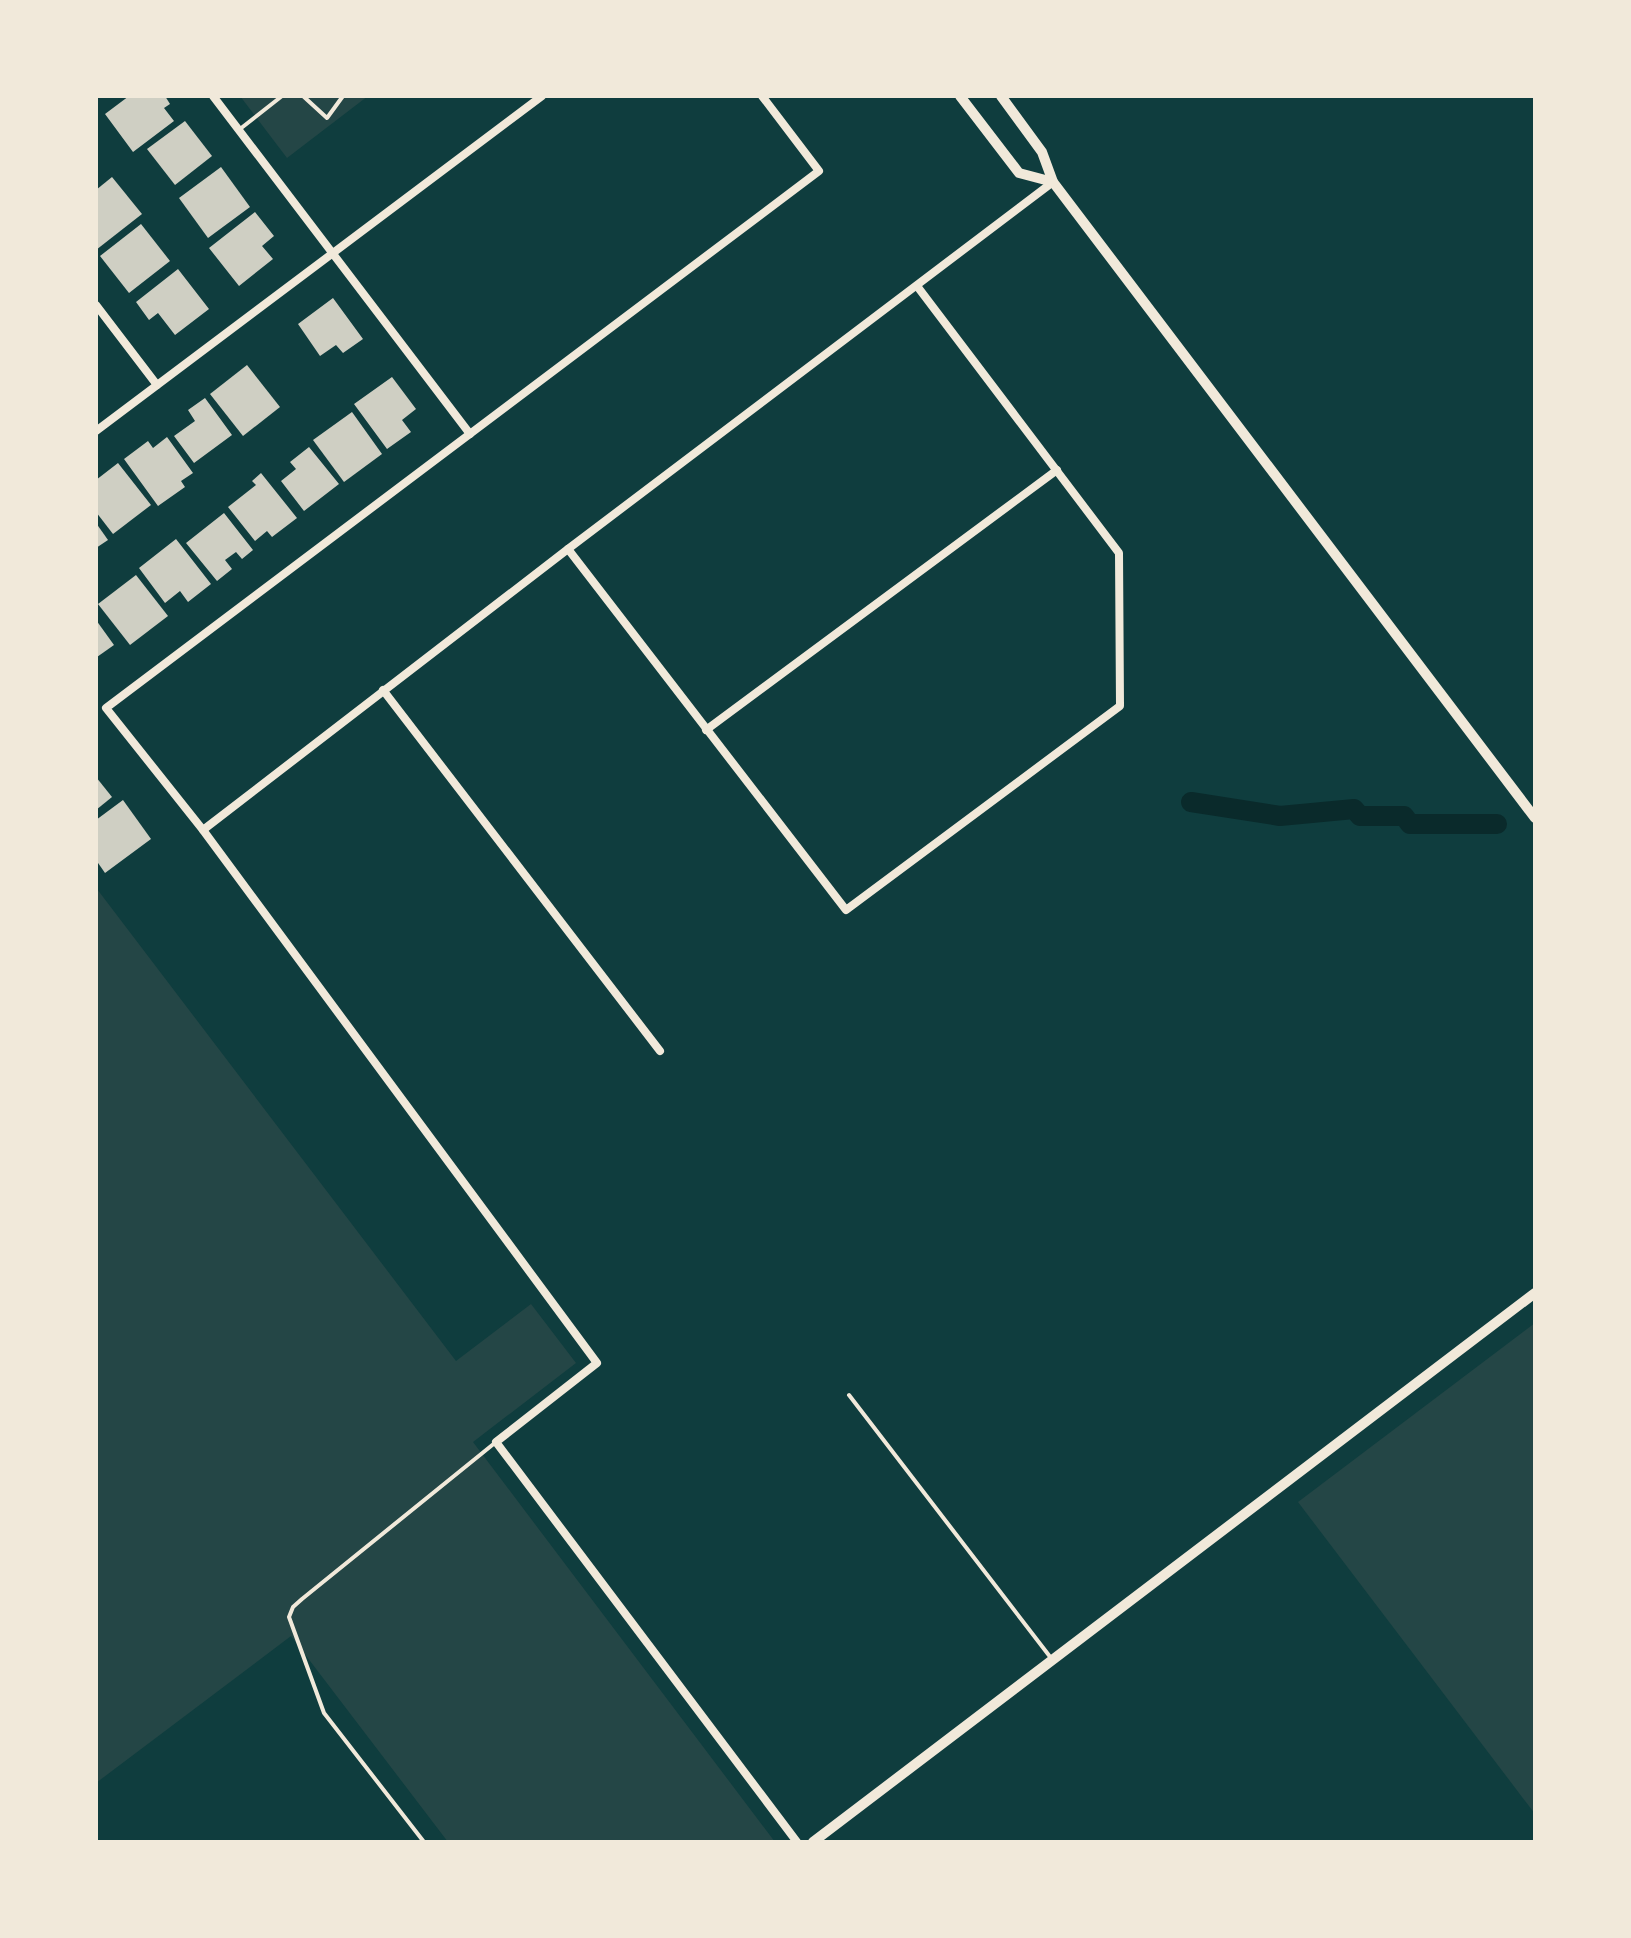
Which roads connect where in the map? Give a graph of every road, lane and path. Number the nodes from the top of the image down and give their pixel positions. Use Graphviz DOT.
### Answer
graph roads {
  1 [pos="213,96"];
  2 [pos="282,96"];
  3 [pos="303,96"];
  4 [pos="343,96"];
  5 [pos="542,96"];
  6 [pos="762,96"];
  7 [pos="960,96"];
  8 [pos="1001,96"];
  9 [pos="239,130"];
  10 [pos="1053,182"];
  11 [pos="332,254"];
  12 [pos="917,286"];
  13 [pos="96,305"];
  14 [pos="157,385"];
  15 [pos="96,431"];
  16 [pos="470,434"];
  17 [pos="1057,470"];
  18 [pos="568,549"];
  19 [pos="383,690"];
  20 [pos="706,730"];
  21 [pos="1535,818"];
  22 [pos="203,830"];
  23 [pos="660,1051"];
  24 [pos="1535,1293"];
  25 [pos="849,1395"];
  26 [pos="496,1442"];
  27 [pos="1053,1660"];
  28 [pos="820,1840"];
  29 [pos="424,1842"];
  30 [pos="797,1842"];
  1 -- 9 [label="street"];
  2 -- 9 [label="lane"];
  3 -- 4 [label="lane"];
  5 -- 11 [label="street"];
  6 -- 16 [label="street"];
  7 -- 10 [label="street"];
  8 -- 10 [label="street"];
  9 -- 11 [label="street"];
  10 -- 12 [label="street"];
  10 -- 21 [label="street"];
  11 -- 14 [label="street"];
  11 -- 16 [label="street"];
  12 -- 17 [label="street"];
  12 -- 18 [label="street"];
  13 -- 14 [label="street"];
  14 -- 15 [label="street"];
  16 -- 22 [label="street"];
  17 -- 20 [label="street"];
  17 -- 20 [label="street"];
  18 -- 19 [label="street"];
  18 -- 20 [label="street"];
  19 -- 22 [label="street"];
  19 -- 23 [label="street"];
  22 -- 26 [label="street"];
  24 -- 27 [label="street"];
  25 -- 27 [label="lane"];
  26 -- 29 [label="lane"];
  26 -- 30 [label="street"];
  27 -- 28 [label="street"];
}
